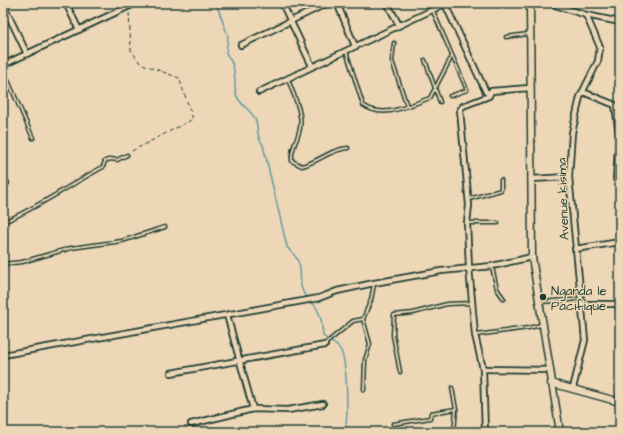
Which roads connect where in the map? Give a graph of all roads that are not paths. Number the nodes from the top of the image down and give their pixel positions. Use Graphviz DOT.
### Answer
graph roads {
  1 [pos="66,3"];
  2 [pos="136,3"];
  3 [pos="282,3"];
  4 [pos="328,3"];
  5 [pos="337,3"];
  6 [pos="387,3"];
  7 [pos="446,3"];
  8 [pos="530,3"];
  9 [pos="549,3"];
  10 [pos="3,4"];
  11 [pos="128,5"];
  12 [pos="432,10"];
  13 [pos="586,15"];
  14 [pos="290,20"];
  15 [pos="620,22"];
  16 [pos="399,25"];
  17 [pos="79,30"];
  18 [pos="530,34"];
  19 [pos="506,37"];
  20 [pos="394,42"];
  21 [pos="241,44"];
  22 [pos="355,46"];
  23 [pos="345,50"];
  24 [pos="27,54"];
  25 [pos="452,56"];
  26 [pos="425,60"];
  27 [pos="3,65"];
  28 [pos="312,66"];
  29 [pos="3,69"];
  30 [pos="288,78"];
  31 [pos="530,88"];
  32 [pos="435,89"];
  33 [pos="259,92"];
  34 [pos="583,92"];
  35 [pos="489,94"];
  36 [pos="450,96"];
  37 [pos="440,102"];
  38 [pos="407,106"];
  39 [pos="33,138"];
  40 [pos="348,148"];
  41 [pos="127,155"];
  42 [pos="3,177"];
  43 [pos="569,177"];
  44 [pos="531,179"];
  45 [pos="618,179"];
  46 [pos="501,180"];
  47 [pos="620,184"];
  48 [pos="3,185"];
  49 [pos="468,200"];
  50 [pos="3,222"];
  51 [pos="467,223"];
  52 [pos="498,223"];
  53 [pos="165,227"];
  54 [pos="620,242"];
  55 [pos="575,249"];
  56 [pos="532,257"];
  57 [pos="3,264"];
  58 [pos="492,266"];
  59 [pos="469,267"];
  60 [pos="374,283"];
  61 [pos="504,298"];
  62 [pos="581,299"];
  63 [pos="539,302"];
  64 [pos="472,303"];
  65 [pos="582,304"];
  66 [pos="620,304"];
  67 [pos="227,315"];
  68 [pos="364,319"];
  69 [pos="542,324"];
  70 [pos="475,335"];
  71 [pos="325,345"];
  72 [pos="3,356"];
  73 [pos="240,361"];
  74 [pos="483,369"];
  75 [pos="549,370"];
  76 [pos="400,372"];
  77 [pos="171,373"];
  78 [pos="551,383"];
  79 [pos="452,388"];
  80 [pos="574,388"];
  81 [pos="364,390"];
  82 [pos="620,391"];
  83 [pos="619,401"];
  84 [pos="323,404"];
  85 [pos="253,409"];
  86 [pos="456,409"];
  87 [pos="191,424"];
  88 [pos="393,424"];
  89 [pos="454,432"];
  90 [pos="485,432"];
  91 [pos="560,432"];
  92 [pos="620,432"];
  1 -- 17 [label="street"];
  2 -- 11 [label="street"];
  3 -- 14 [label="street"];
  4 -- 14 [label="street"];
  5 -- 22 [label="street"];
  6 -- 16 [label="street"];
  7 -- 12 [label="street"];
  7 -- 35 [label="street"];
  8 -- 18 [label="street"];
  9 -- 13 [label="street"];
  10 -- 24 [label="street"];
  11 -- 17 [label="street"];
  12 -- 16 [label="street"];
  12 -- 25 [label="lane"];
  13 -- 15 [label="street"];
  13 -- 34 [label="street, Avenue kisima"];
  14 -- 21 [label="street"];
  14 -- 28 [label="street"];
  16 -- 22 [label="street"];
  17 -- 24 [label="street"];
  18 -- 19 [label="lane"];
  18 -- 31 [label="street"];
  20 -- 38 [label="lane"];
  22 -- 23 [label="street"];
  23 -- 28 [label="street"];
  23 -- 38 [label="lane"];
  24 -- 27 [label="street"];
  25 -- 32 [label="lane"];
  25 -- 36 [label="lane"];
  26 -- 32 [label="lane"];
  28 -- 30 [label="street"];
  29 -- 39 [label="lane"];
  30 -- 33 [label="street"];
  30 -- 40 [label="lane"];
  31 -- 35 [label="street"];
  31 -- 44 [label="street"];
  32 -- 37 [label="lane"];
  32 -- 38 [label="lane"];
  34 -- 43 [label="street, Avenue kisima"];
  34 -- 45 [label="street"];
  35 -- 49 [label="street"];
  41 -- 50 [label="lane"];
  42 -- 48 [label="street"];
  43 -- 44 [label="street"];
  43 -- 55 [label="street, Avenue kisima"];
  44 -- 56 [label="street"];
  45 -- 47 [label="street"];
  46 -- 49 [label="lane"];
  49 -- 51 [label="street"];
  51 -- 52 [label="lane"];
  51 -- 59 [label="street"];
  53 -- 57 [label="lane"];
  54 -- 55 [label="street"];
  55 -- 62 [label="street, Avenue kisima"];
  56 -- 58 [label="street"];
  56 -- 63 [label="street"];
  58 -- 59 [label="street"];
  58 -- 61 [label="lane"];
  59 -- 60 [label="street"];
  59 -- 64 [label="street"];
  60 -- 67 [label="street"];
  60 -- 68 [label="lane"];
  62 -- 63 [label="lane"];
  62 -- 65 [label="street, Avenue kisima"];
  63 -- 69 [label="street"];
  64 -- 70 [label="street"];
  64 -- 76 [label="lane"];
  65 -- 66 [label="street"];
  65 -- 80 [label="street, Avenue kisima"];
  67 -- 72 [label="street"];
  67 -- 73 [label="street"];
  68 -- 71 [label="lane"];
  68 -- 81 [label="lane"];
  69 -- 70 [label="lane"];
  69 -- 75 [label="street"];
  70 -- 74 [label="street"];
  71 -- 73 [label="street"];
  73 -- 77 [label="street"];
  73 -- 85 [label="street"];
  74 -- 75 [label="street"];
  74 -- 90 [label="street"];
  75 -- 78 [label="street"];
  78 -- 80 [label="street"];
  78 -- 91 [label="street"];
  79 -- 86 [label="lane"];
  80 -- 83 [label="street"];
  82 -- 83 [label="street"];
  83 -- 92 [label="street"];
  84 -- 85 [label="street"];
  85 -- 87 [label="street"];
  86 -- 88 [label="lane"];
  86 -- 89 [label="lane"];
}
